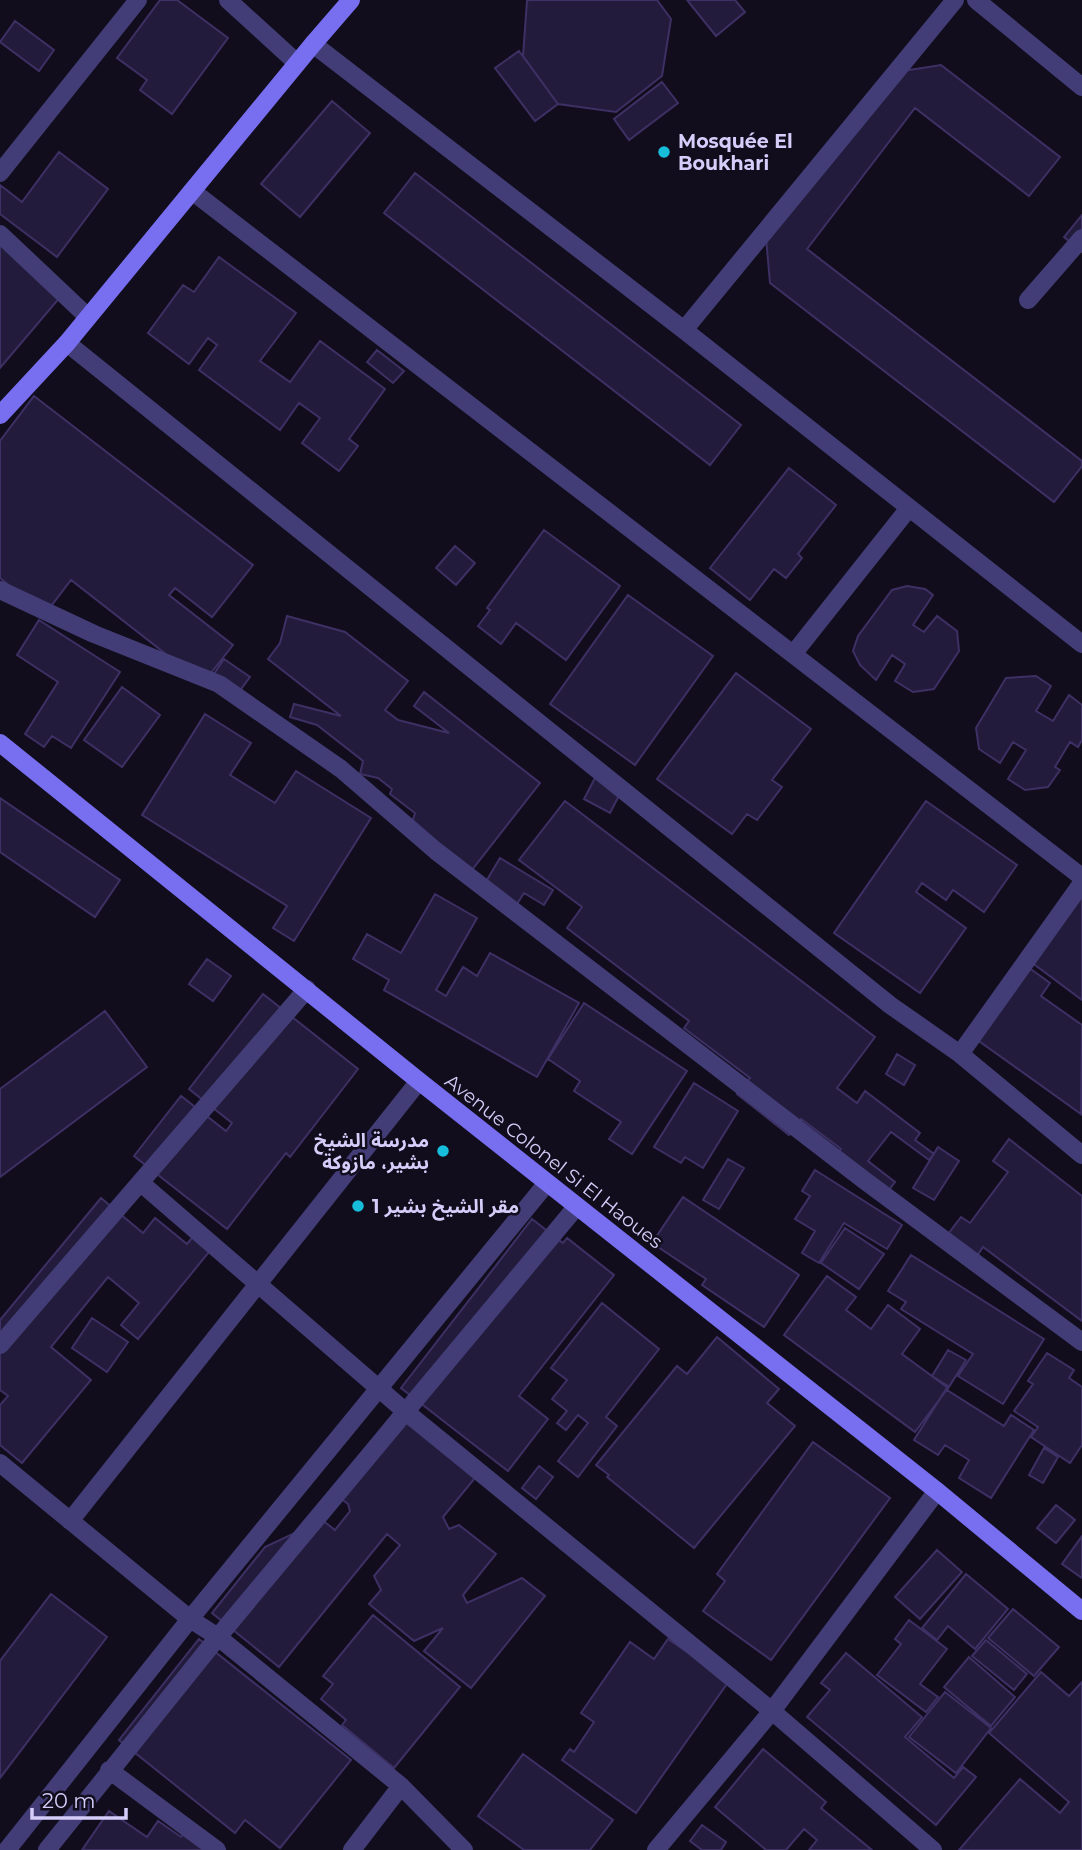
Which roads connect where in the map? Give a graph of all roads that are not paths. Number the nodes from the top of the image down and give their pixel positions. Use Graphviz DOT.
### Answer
graph roads {
  1 [pos="138,0"];
  2 [pos="228,0"];
  3 [pos="351,0"];
  4 [pos="955,0"];
  5 [pos="975,0"];
  6 [pos="313,44"];
  7 [pos="297,63"];
  8 [pos="1082,87"];
  9 [pos="0,173"];
  10 [pos="192,191"];
  11 [pos="0,234"];
  12 [pos="1082,238"];
  13 [pos="1028,300"];
  14 [pos="88,317"];
  15 [pos="684,330"];
  16 [pos="67,343"];
  17 [pos="0,415"];
  18 [pos="909,508"];
  19 [pos="0,590"];
  20 [pos="1082,644"];
  21 [pos="794,653"];
  22 [pos="0,743"];
  23 [pos="1082,877"];
  24 [pos="1082,883"];
  25 [pos="307,989"];
  26 [pos="960,1054"];
  27 [pos="419,1081"];
  28 [pos="1082,1155"];
  29 [pos="141,1183"];
  30 [pos="547,1183"];
  31 [pos="577,1206"];
  32 [pos="259,1284"];
  33 [pos="1082,1342"];
  34 [pos="0,1345"];
  35 [pos="381,1389"];
  36 [pos="406,1412"];
  37 [pos="0,1463"];
  38 [pos="937,1491"];
  39 [pos="70,1521"];
  40 [pos="1082,1611"];
  41 [pos="190,1619"];
  42 [pos="218,1637"];
  43 [pos="772,1711"];
  44 [pos="109,1770"];
  45 [pos="401,1786"];
  46 [pos="7,1850"];
  47 [pos="47,1850"];
  48 [pos="217,1850"];
  49 [pos="352,1850"];
  50 [pos="464,1850"];
  51 [pos="656,1850"];
  52 [pos="933,1850"];
  1 -- 9 [label="street"];
  2 -- 7 [label="street"];
  3 -- 6 [label="street"];
  4 -- 15 [label="street"];
  5 -- 8 [label="street"];
  6 -- 7 [label="street"];
  6 -- 15 [label="street"];
  7 -- 10 [label="street"];
  10 -- 14 [label="street"];
  10 -- 21 [label="street"];
  11 -- 14 [label="street"];
  12 -- 13 [label="street"];
  14 -- 16 [label="street"];
  15 -- 18 [label="street"];
  16 -- 17 [label="street"];
  16 -- 26 [label="street"];
  18 -- 20 [label="street"];
  18 -- 21 [label="street"];
  19 -- 33 [label="street"];
  21 -- 23 [label="street"];
  22 -- 25 [label="street, Avenue Colonel Si El Haoues"];
  24 -- 26 [label="street"];
  25 -- 27 [label="street, Avenue Colonel Si El Haoues"];
  25 -- 29 [label="street"];
  26 -- 28 [label="street"];
  27 -- 30 [label="street, Avenue Colonel Si El Haoues"];
  27 -- 32 [label="street"];
  29 -- 32 [label="street"];
  29 -- 34 [label="street"];
  30 -- 31 [label="street, Avenue Colonel Si El Haoues"];
  30 -- 35 [label="street"];
  31 -- 36 [label="street"];
  31 -- 38 [label="street, Avenue Colonel Si El Haoues"];
  32 -- 35 [label="street"];
  32 -- 39 [label="street"];
  35 -- 36 [label="street"];
  35 -- 41 [label="street"];
  36 -- 42 [label="street"];
  36 -- 43 [label="street"];
  37 -- 39 [label="street"];
  38 -- 40 [label="street, Avenue Colonel Si El Haoues"];
  38 -- 43 [label="street"];
  39 -- 41 [label="street"];
  41 -- 42 [label="street"];
  41 -- 46 [label="street"];
  42 -- 44 [label="street"];
  42 -- 45 [label="street"];
  43 -- 51 [label="street"];
  43 -- 52 [label="street"];
  44 -- 47 [label="street"];
  44 -- 48 [label="street"];
  45 -- 49 [label="street"];
  45 -- 50 [label="street"];
}
